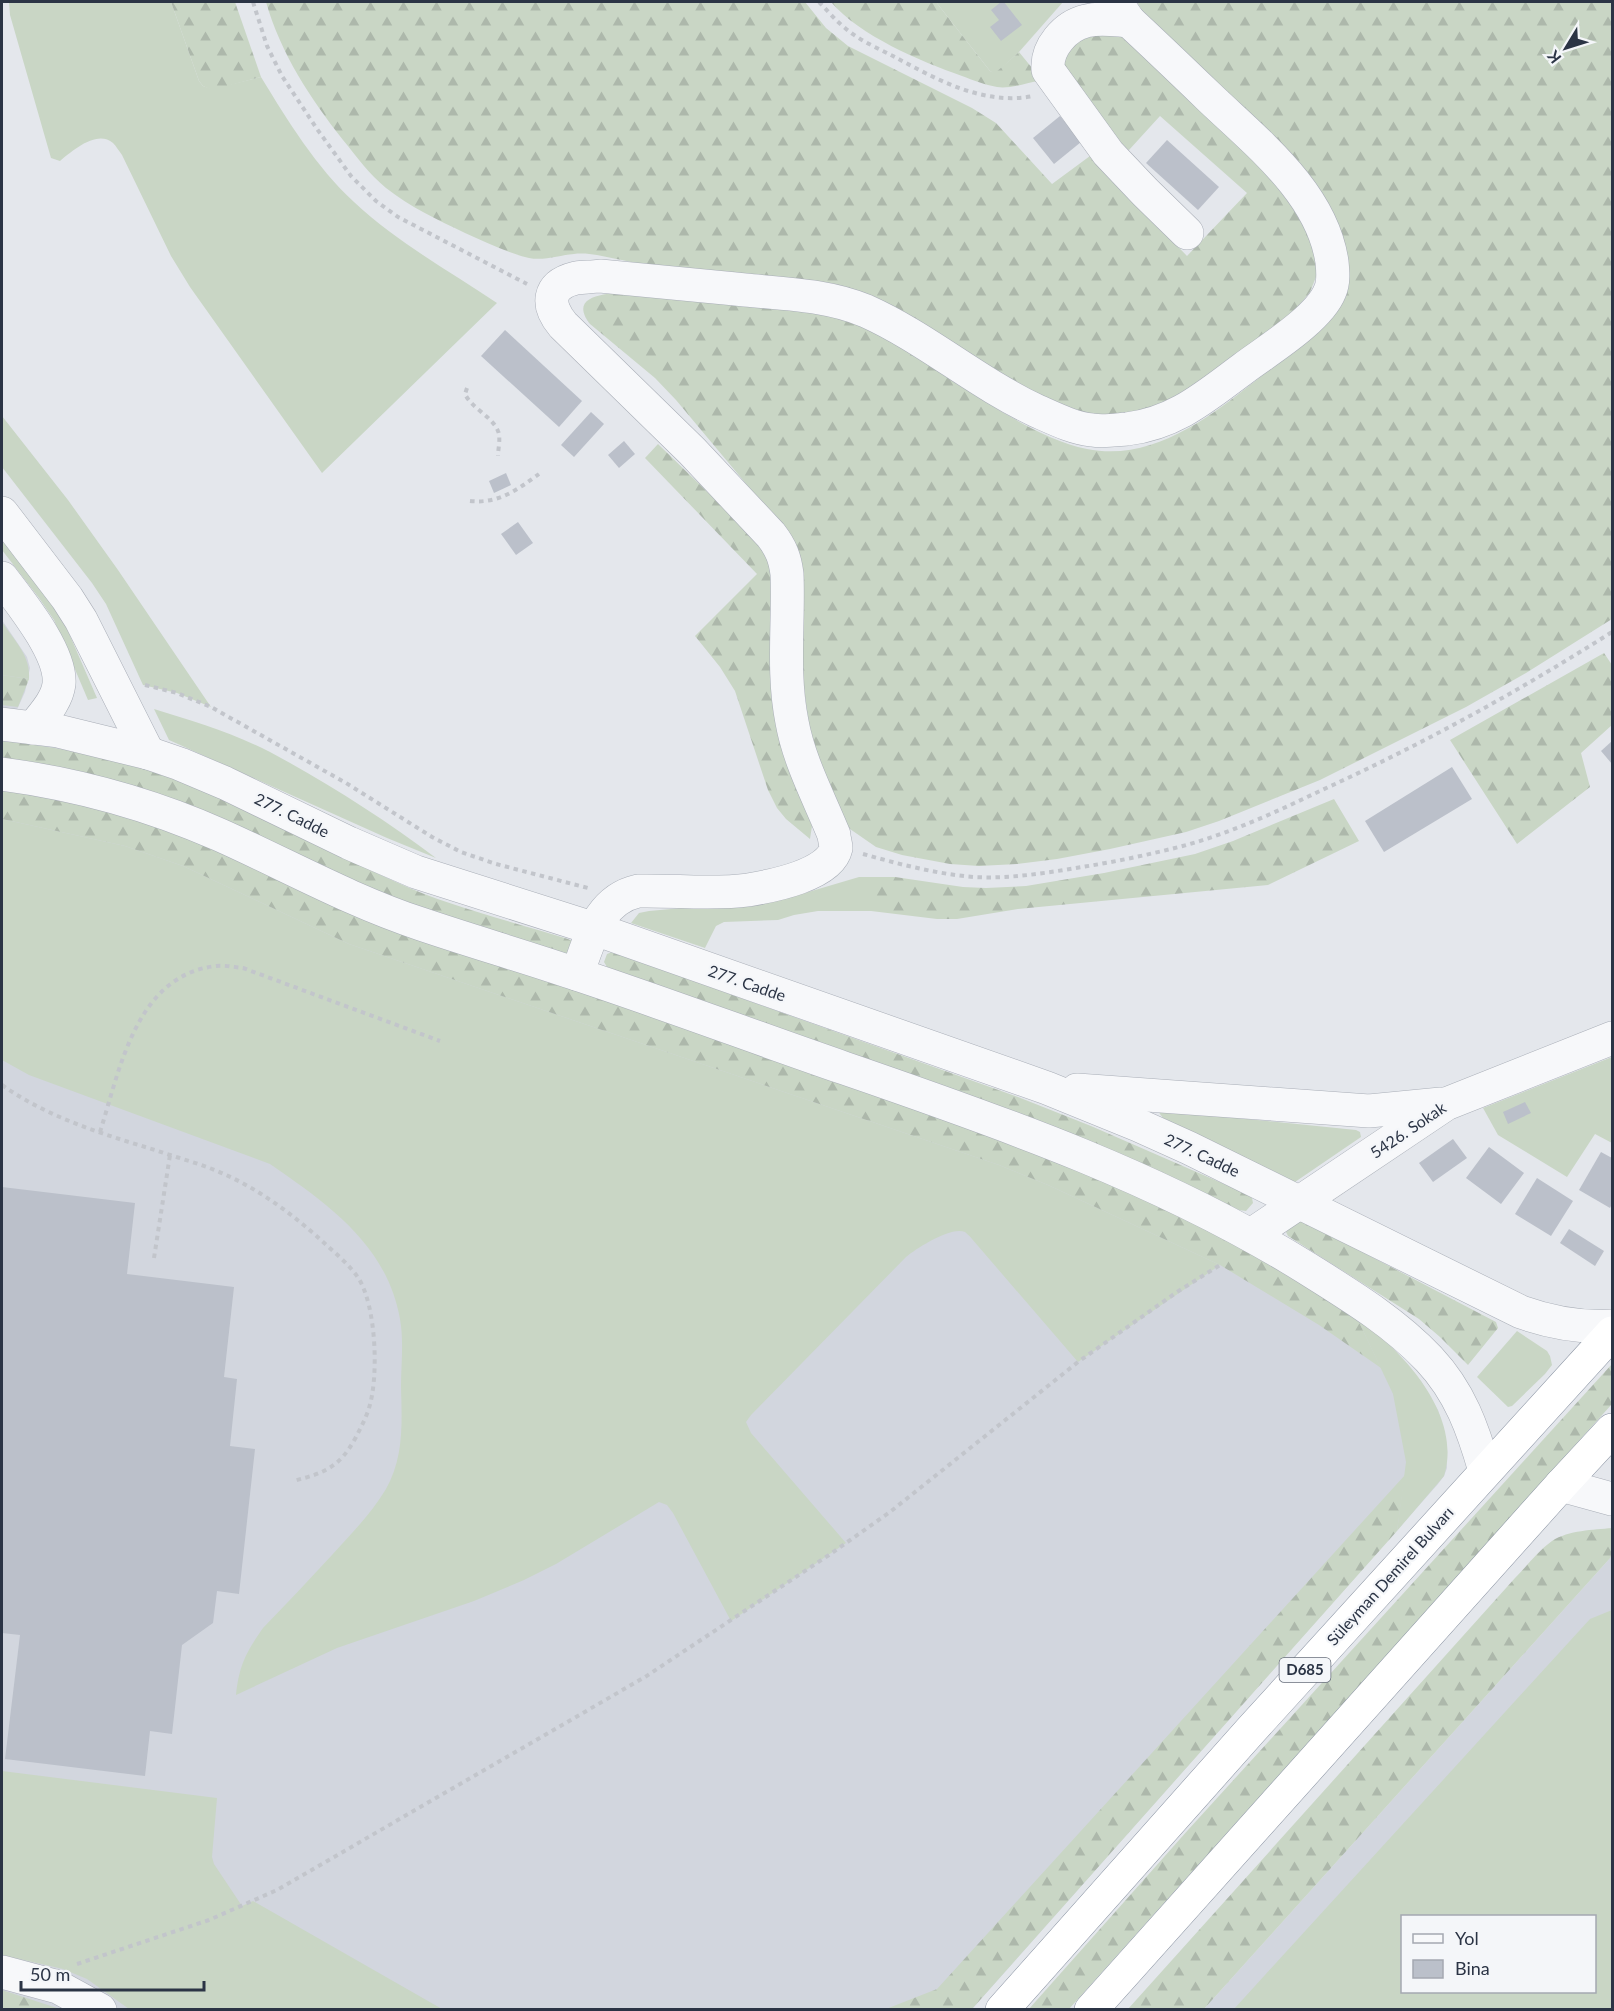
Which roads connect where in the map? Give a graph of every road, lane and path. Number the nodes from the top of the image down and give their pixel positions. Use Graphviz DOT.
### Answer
graph roads {
  1 [pos="253,2"];
  2 [pos="819,2"];
  3 [pos="1122,11"];
  4 [pos="1078,14"];
  5 [pos="1063,90"];
  6 [pos="1187,233"];
  7 [pos="551,298"];
  8 [pos="467,388"];
  9 [pos="498,456"];
  10 [pos="539,474"];
  11 [pos="470,501"];
  12 [pos="2,513"];
  13 [pos="2,578"];
  14 [pos="1612,632"];
  15 [pos="112,679"];
  16 [pos="17,726"];
  17 [pos="148,753"];
  18 [pos="6,775"];
  19 [pos="836,847"];
  20 [pos="620,896"];
  21 [pos="595,929"];
  22 [pos="577,974"];
  23 [pos="1612,1038"];
  24 [pos="440,1041"];
  25 [pos="2,1085"];
  26 [pos="1047,1088"];
  27 [pos="1446,1104"];
  28 [pos="100,1132"];
  29 [pos="170,1155"];
  30 [pos="1301,1202"];
  31 [pos="1251,1235"];
  32 [pos="154,1258"];
  33 [pos="1220,1265"];
  34 [pos="1612,1326"];
  35 [pos="1612,1333"];
  36 [pos="1612,1430"];
  37 [pos="1485,1471"];
  38 [pos="293,1481"];
  39 [pos="1561,1485"];
  40 [pos="1612,1499"];
  41 [pos="74,1965"];
  42 [pos="2,1972"];
  43 [pos="100,2010"];
  44 [pos="1002,2010"];
  45 [pos="1091,2010"];
  1 -- 7 [label="path"];
  2 -- 5 [label="path"];
  3 -- 4 [label="street"];
  3 -- 7 [label="street"];
  4 -- 5 [label="street"];
  5 -- 6 [label="street"];
  7 -- 19 [label="street"];
  8 -- 9 [label="path"];
  10 -- 11 [label="path"];
  12 -- 15 [label="street"];
  13 -- 16 [label="street, 277. Cadde"];
  14 -- 19 [label="path"];
  15 -- 17 [label="street"];
  15 -- 20 [label="path"];
  16 -- 17 [label="street, 277. Cadde"];
  17 -- 21 [label="street, 277. Cadde"];
  18 -- 22 [label="street"];
  19 -- 20 [label="street"];
  20 -- 21 [label="street"];
  21 -- 22 [label="street"];
  21 -- 26 [label="street, 277. Cadde"];
  22 -- 31 [label="street"];
  23 -- 27 [label="street, 5426. Sokak"];
  24 -- 28 [label="path"];
  25 -- 28 [label="path"];
  26 -- 27 [label="street"];
  26 -- 30 [label="street, 277. Cadde"];
  27 -- 30 [label="street, 5426. Sokak"];
  28 -- 29 [label="path"];
  29 -- 32 [label="path"];
  29 -- 38 [label="path"];
  30 -- 31 [label="street, 5426. Sokak"];
  30 -- 34 [label="street, 277. Cadde"];
  31 -- 37 [label="street"];
  33 -- 41 [label="path"];
  35 -- 37 [label="highway, Süleyman Demirel Bulvarı / D685"];
  36 -- 39 [label="highway"];
  37 -- 44 [label="highway, Süleyman Demirel Bulvarı / D685"];
  39 -- 40 [label="street"];
  39 -- 45 [label="highway"];
  42 -- 43 [label="street"];
}
